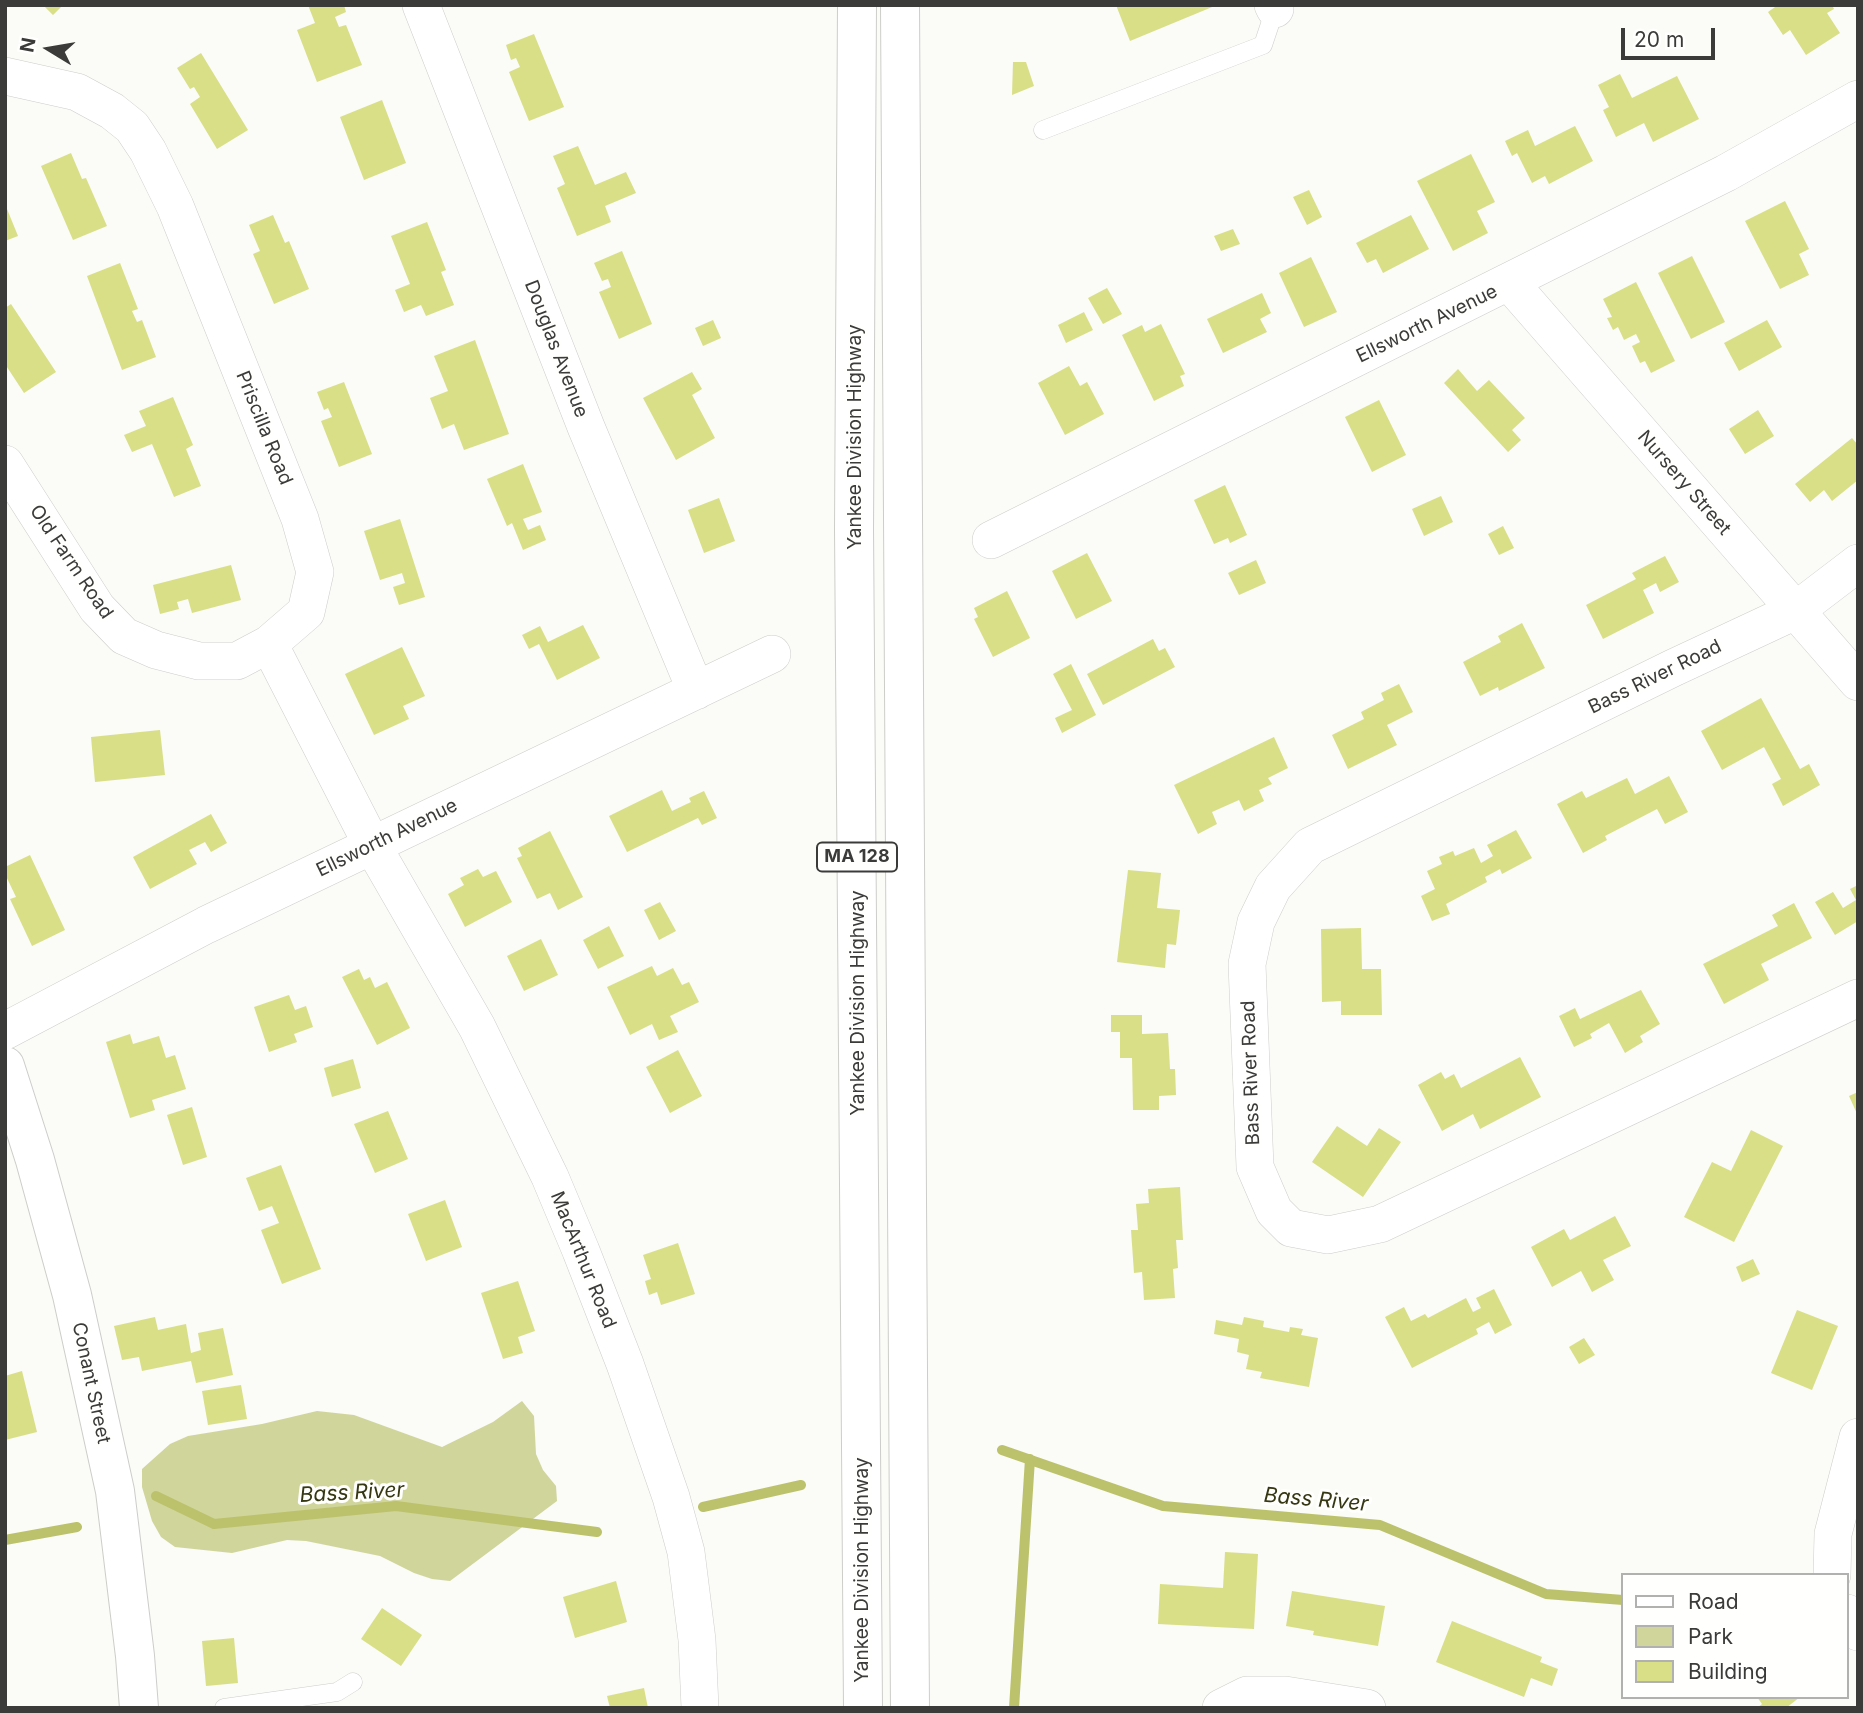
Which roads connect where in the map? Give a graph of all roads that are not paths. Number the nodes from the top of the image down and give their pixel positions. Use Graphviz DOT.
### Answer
graph roads {
  1 [pos="421,5"];
  2 [pos="857,5"];
  3 [pos="900,5"];
  4 [pos="1274,7"];
  5 [pos="5,76"];
  6 [pos="1858,99"];
  7 [pos="1043,130"];
  8 [pos="1510,283"];
  9 [pos="5,464"];
  10 [pos="991,540"];
  11 [pos="1858,563"];
  12 [pos="1795,611"];
  13 [pos="269,644"];
  14 [pos="772,654"];
  15 [pos="1858,682"];
  16 [pos="696,691"];
  17 [pos="372,845"];
  18 [pos="1858,998"];
  19 [pos="5,1031"];
  20 [pos="8,1084"];
  21 [pos="1858,1437"];
  22 [pos="1832,1573"];
  23 [pos="353,1682"];
  24 [pos="139,1708"];
  25 [pos="224,1708"];
  26 [pos="700,1708"];
  27 [pos="863,1708"];
  28 [pos="910,1708"];
  29 [pos="1221,1708"];
  30 [pos="1367,1708"];
  1 -- 16 [label="street, Douglas Avenue"];
  2 -- 27 [label="main road, Yankee Division Highway / MA 128"];
  3 -- 28 [label="main road, MA 128"];
  4 -- 7 [label="lane"];
  5 -- 13 [label="street, Priscilla Road"];
  6 -- 8 [label="street, Ellsworth Avenue"];
  8 -- 10 [label="street, Ellsworth Avenue"];
  8 -- 12 [label="street, Nursery Street"];
  9 -- 13 [label="street, Old Farm Road"];
  11 -- 12 [label="street, Bass River Road"];
  12 -- 15 [label="street, Nursery Street"];
  12 -- 18 [label="street, Bass River Road"];
  13 -- 17 [label="street"];
  14 -- 16 [label="street, Ellsworth Avenue"];
  16 -- 17 [label="street, Ellsworth Avenue"];
  17 -- 19 [label="street, Ellsworth Avenue"];
  17 -- 26 [label="street, MacArthur Road"];
  20 -- 24 [label="main road, Conant Street"];
  21 -- 22 [label="street"];
  23 -- 25 [label="lane"];
  29 -- 30 [label="street"];
}
